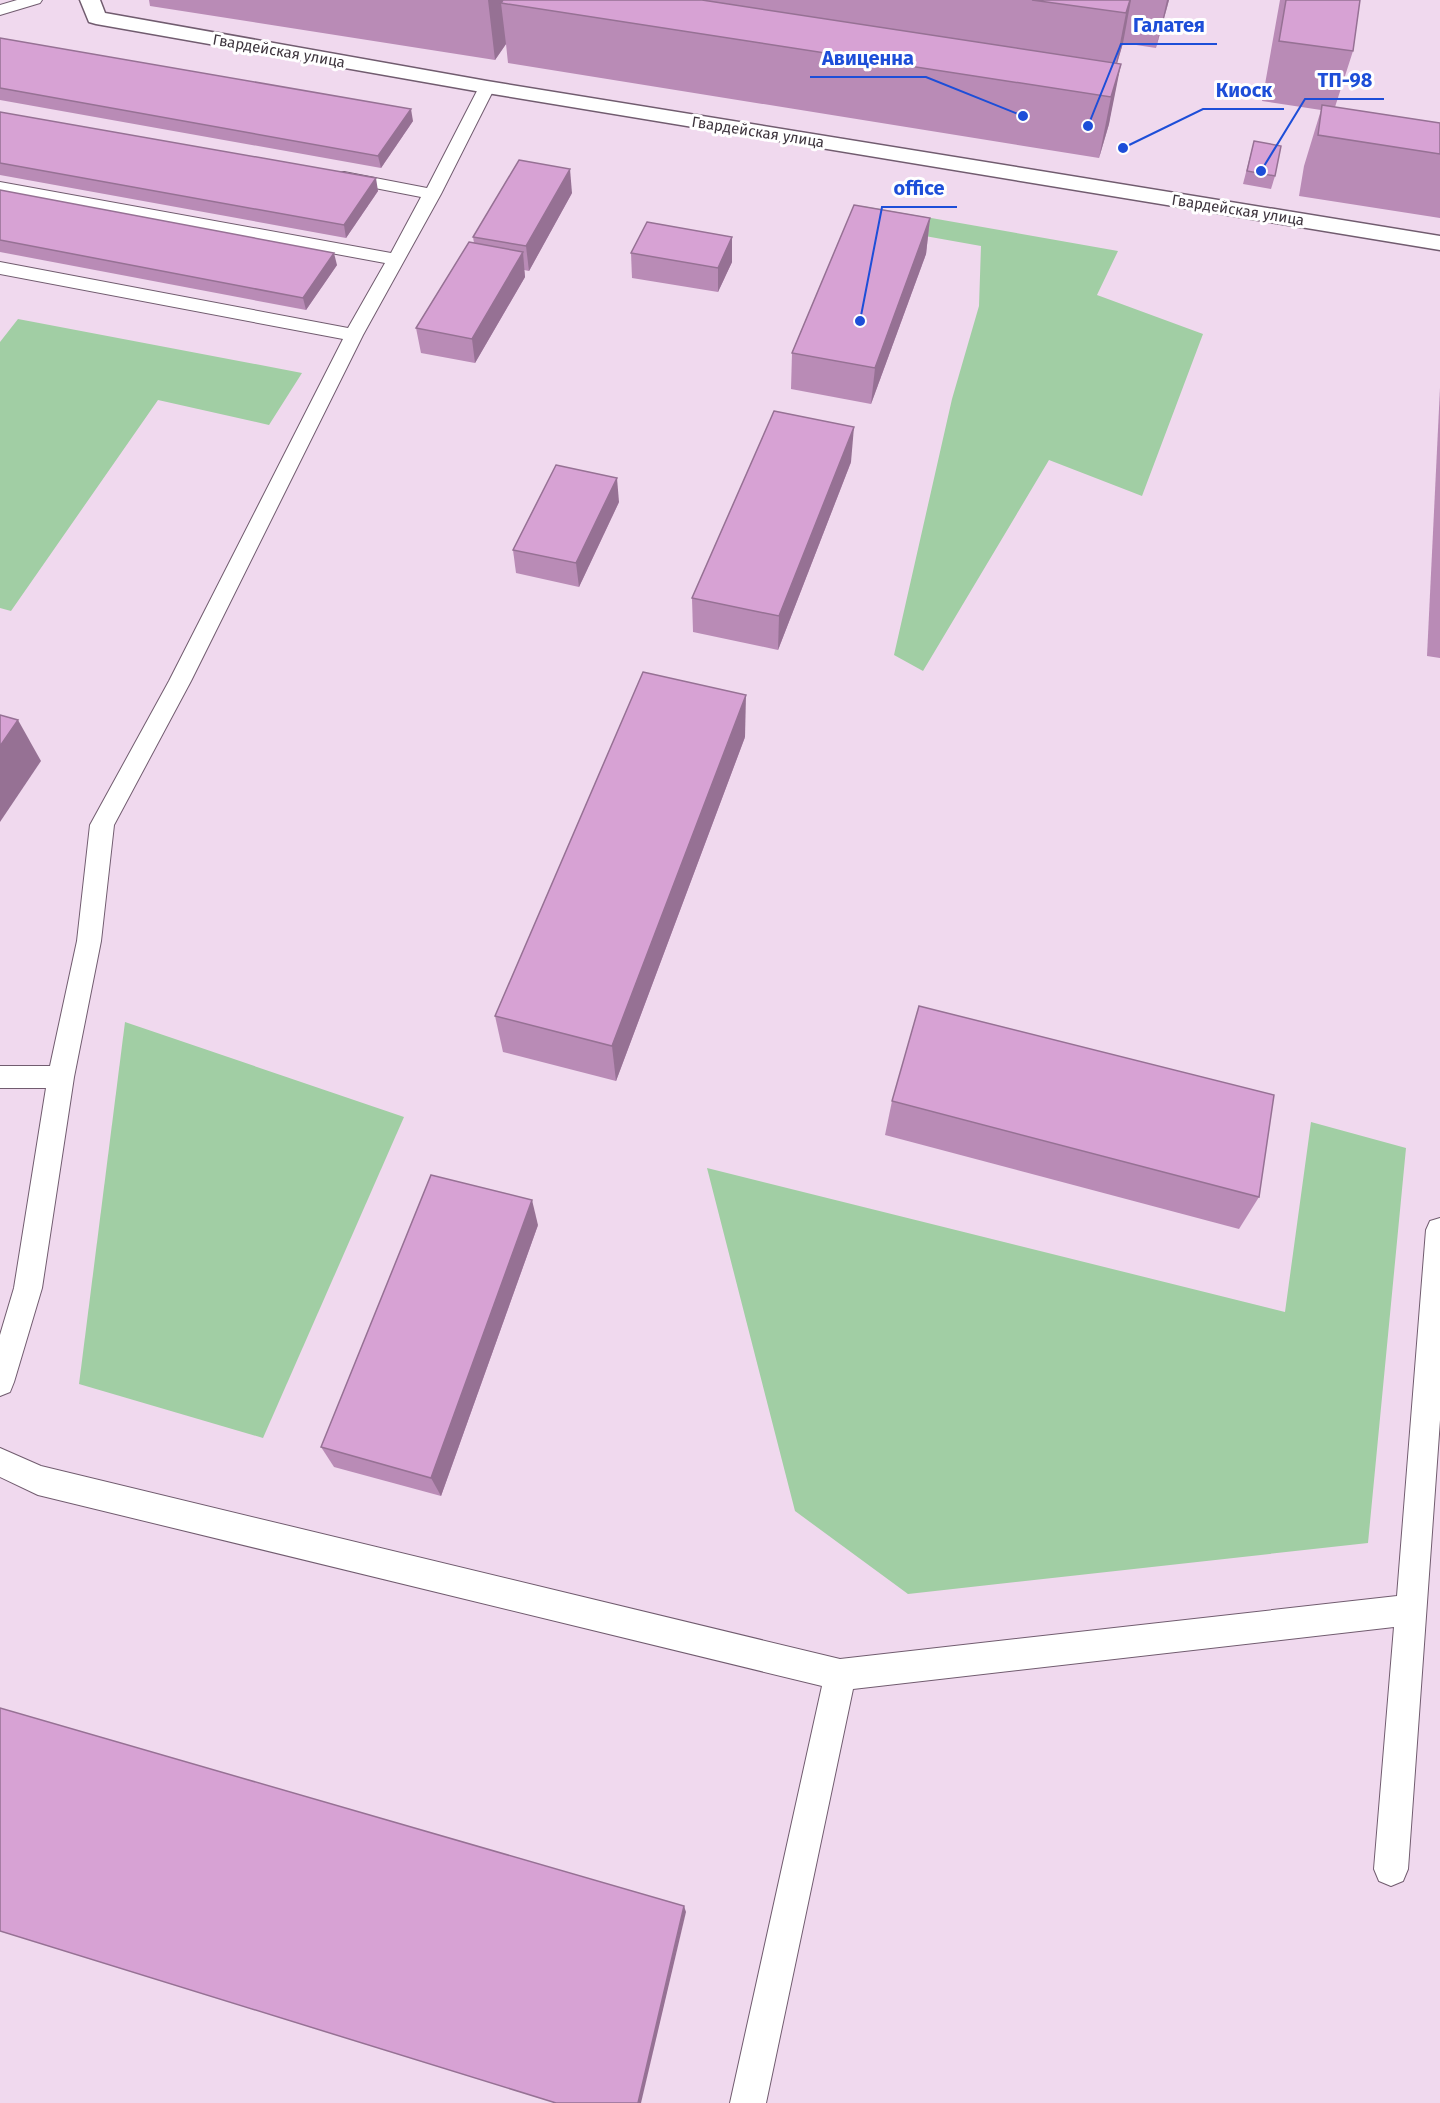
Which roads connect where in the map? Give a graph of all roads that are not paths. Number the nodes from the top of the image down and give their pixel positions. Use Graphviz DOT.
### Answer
graph roads {
  1 [pos="34,0"];
  2 [pos="90,0"];
  3 [pos="0,10"];
  4 [pos="487,87"];
  5 [pos="322,173"];
  6 [pos="0,187"];
  7 [pos="432,194"];
  8 [pos="1440,243"];
  9 [pos="396,260"];
  10 [pos="0,268"];
  11 [pos="354,335"];
  12 [pos="0,1077"];
  13 [pos="61,1077"];
  14 [pos="1440,1230"];
  15 [pos="0,1382"];
  16 [pos="0,1462"];
  17 [pos="1411,1611"];
  18 [pos="840,1675"];
  19 [pos="1390,1869"];
  20 [pos="748,2103"];
  1 -- 3 [label="lane"];
  2 -- 4 [label="street, Гвардейская улица"];
  4 -- 7 [label="lane"];
  4 -- 8 [label="street, Гвардейская улица"];
  5 -- 7 [label="lane"];
  6 -- 9 [label="lane"];
  7 -- 9 [label="lane"];
  9 -- 11 [label="lane"];
  10 -- 11 [label="lane"];
  11 -- 13 [label="lane"];
  12 -- 13 [label="lane"];
  13 -- 15 [label="lane"];
  14 -- 17 [label="lane"];
  16 -- 18 [label="lane"];
  17 -- 18 [label="lane"];
  17 -- 19 [label="lane"];
  18 -- 20 [label="lane"];
}
